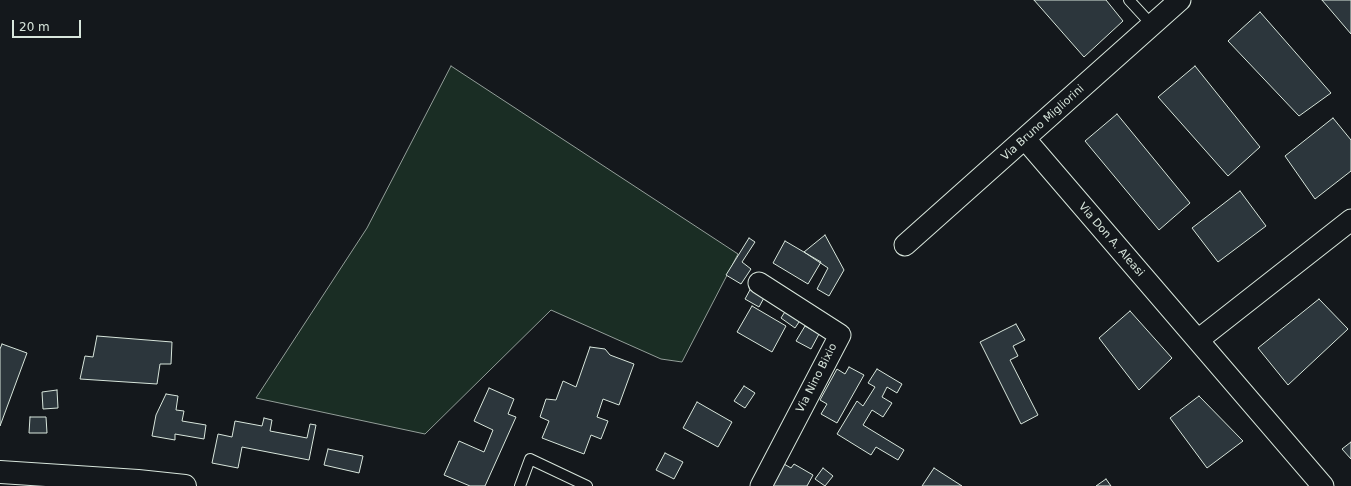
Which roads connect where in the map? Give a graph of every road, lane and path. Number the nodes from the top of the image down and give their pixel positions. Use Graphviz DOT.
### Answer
graph roads {
  1 [pos="1129,0"];
  2 [pos="1180,0"];
  3 [pos="1152,25"];
  4 [pos="1025,139"];
  5 [pos="1351,220"];
  6 [pos="905,245"];
  7 [pos="759,283"];
  8 [pos="1198,340"];
  9 [pos="0,472"];
  10 [pos="173,485"];
  11 [pos="520,486"];
  12 [pos="588,486"];
  13 [pos="761,486"];
  14 [pos="1323,486"];
  1 -- 3 [label="lane"];
  2 -- 3 [label="street, Via Bruno Migliorini"];
  3 -- 4 [label="street, Via Bruno Migliorini"];
  4 -- 6 [label="street, Via Bruno Migliorini"];
  4 -- 8 [label="street, Via Don A. Aleasi"];
  5 -- 8 [label="street"];
  7 -- 13 [label="street, Via Nino Bixio"];
  8 -- 14 [label="street, Via Don A. Aleasi"];
  9 -- 10 [label="main road"];
  11 -- 12 [label="lane"];
}
